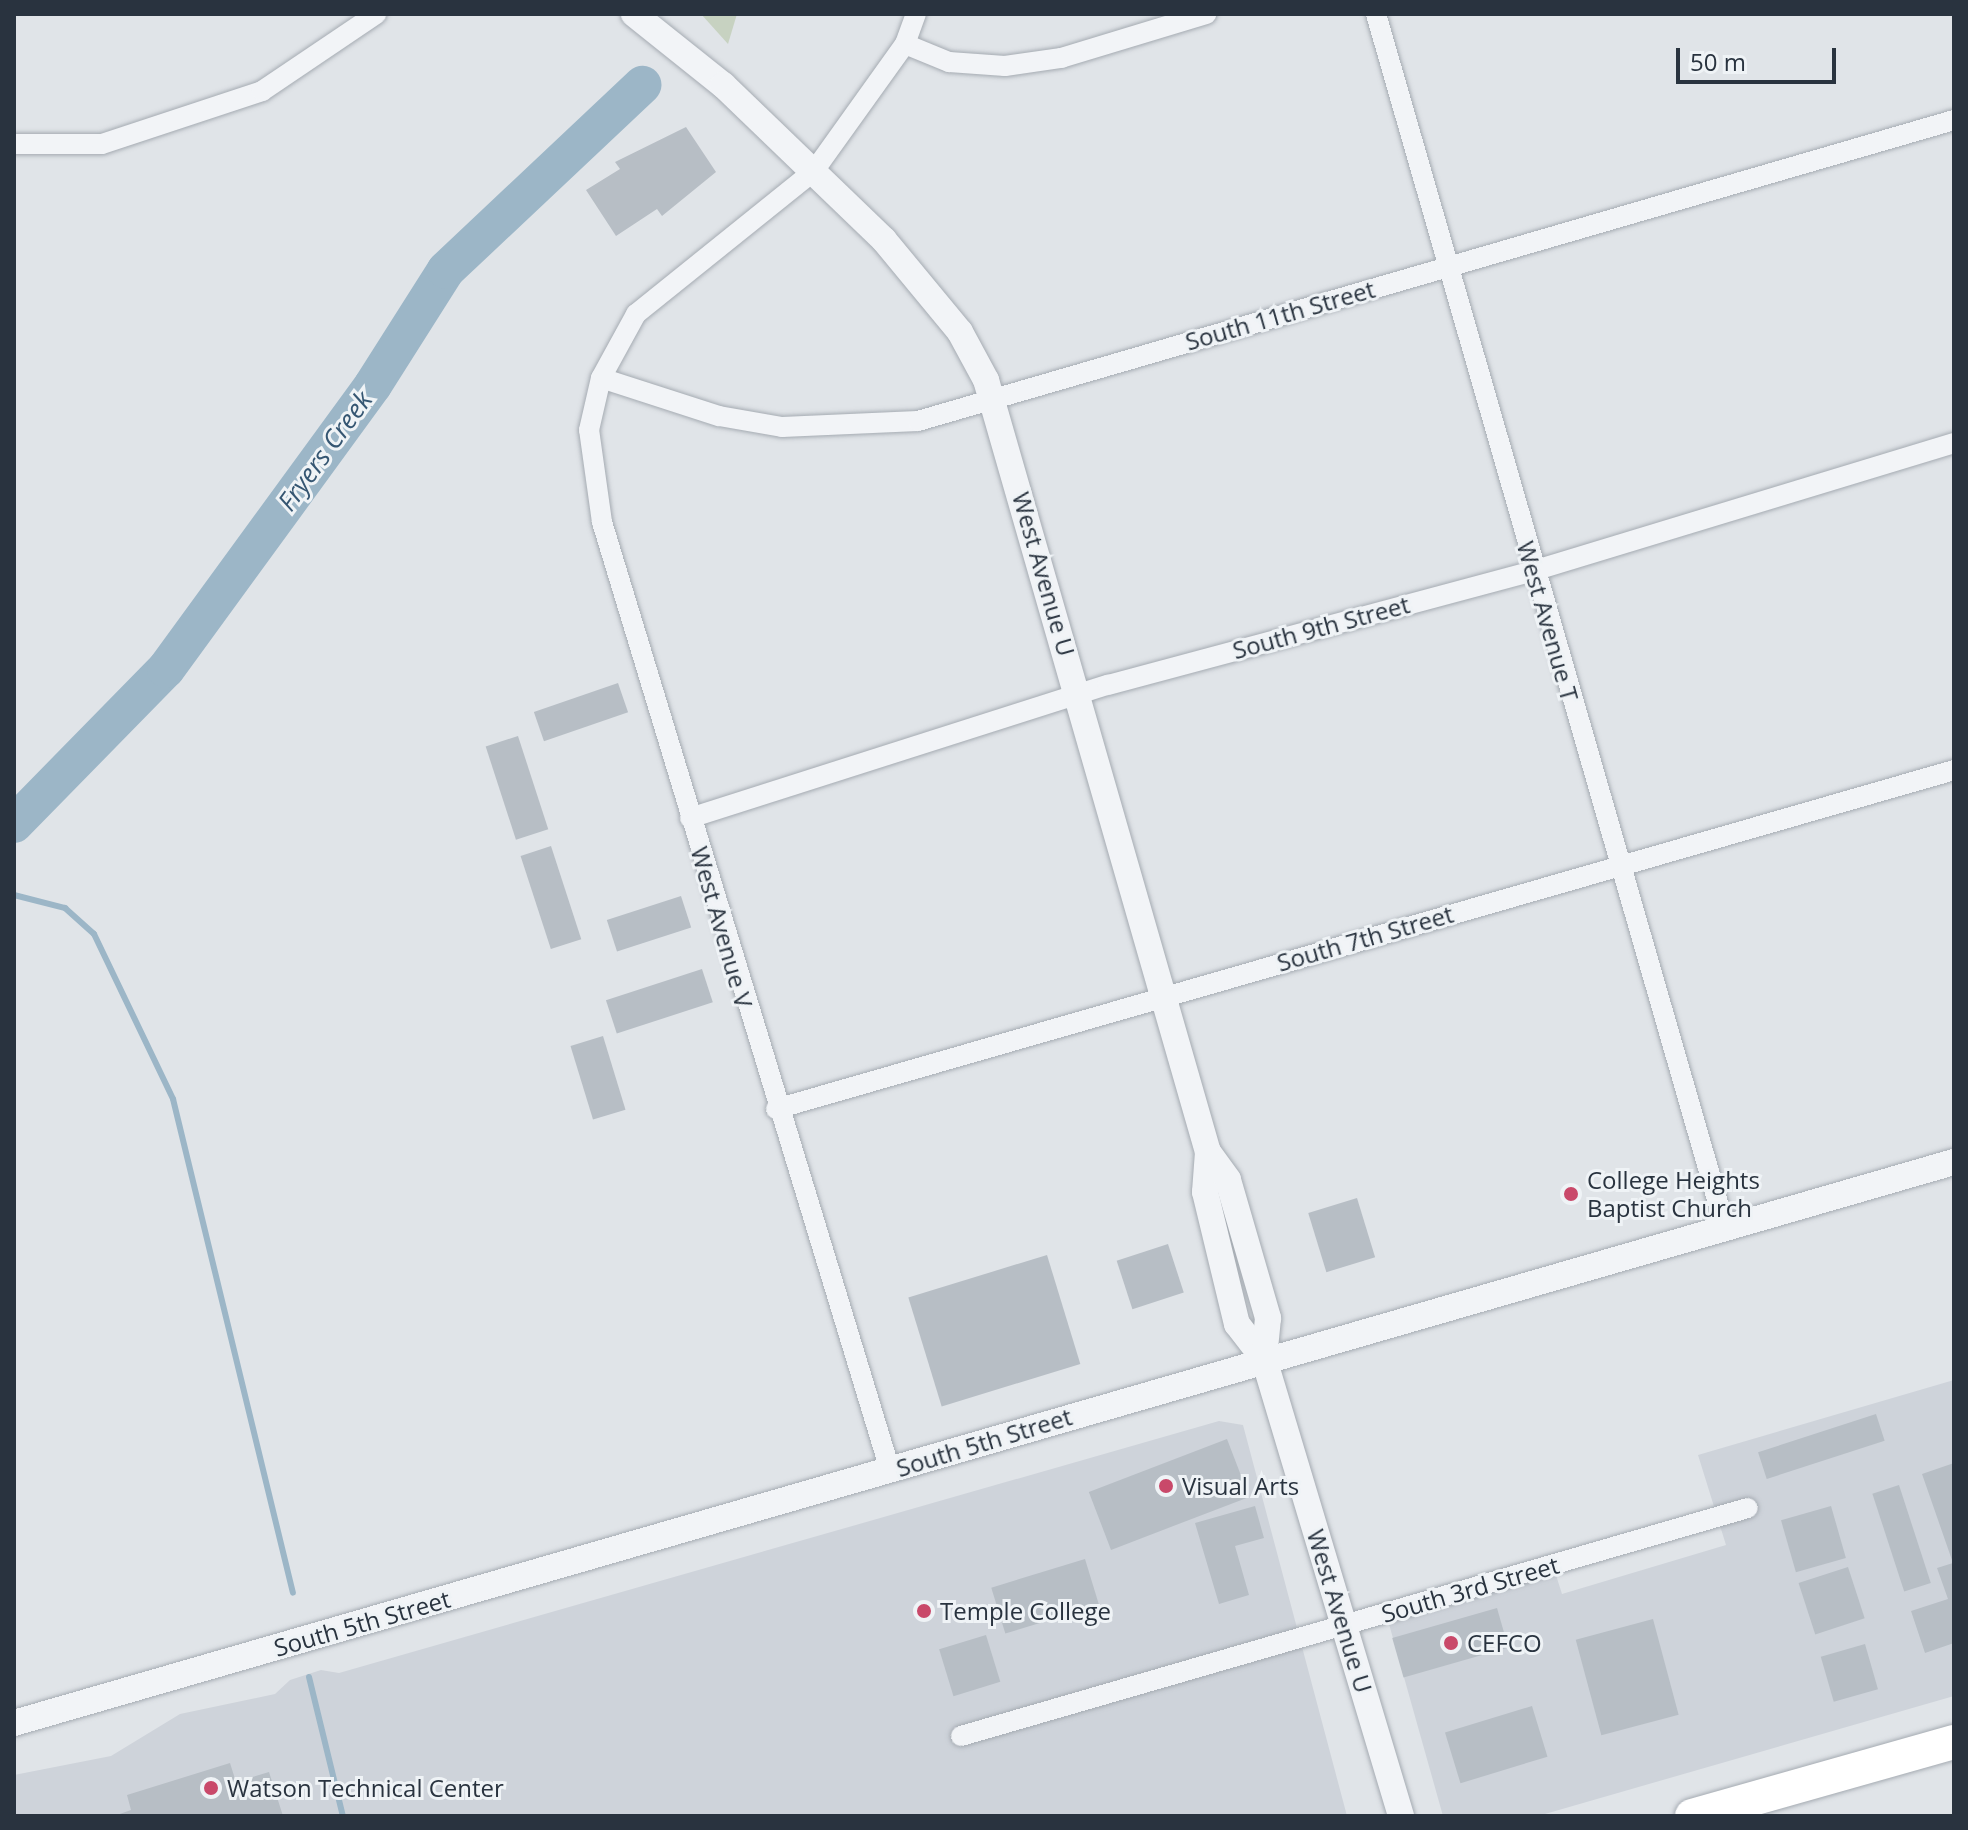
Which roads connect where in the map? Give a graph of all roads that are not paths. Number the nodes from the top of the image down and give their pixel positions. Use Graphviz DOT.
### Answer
graph roads {
  1 [pos="376,14"];
  2 [pos="634,14"];
  3 [pos="663,14"];
  4 [pos="916,14"];
  5 [pos="1206,14"];
  6 [pos="1376,14"];
  7 [pos="905,44"];
  8 [pos="723,85"];
  9 [pos="1954,120"];
  10 [pos="14,144"];
  11 [pos="814,171"];
  12 [pos="1447,267"];
  13 [pos="601,378"];
  14 [pos="992,399"];
  15 [pos="1954,443"];
  16 [pos="1533,571"];
  17 [pos="1078,694"];
  18 [pos="1954,770"];
  19 [pos="690,818"];
  20 [pos="1621,863"];
  21 [pos="1164,997"];
  22 [pos="776,1109"];
  23 [pos="1954,1162"];
  24 [pos="1725,1227"];
  25 [pos="1264,1359"];
  26 [pos="890,1470"];
  27 [pos="1748,1508"];
  28 [pos="1344,1625"];
  29 [pos="14,1723"];
  30 [pos="961,1736"];
  31 [pos="1954,1742"];
  32 [pos="1401,1816"];
  33 [pos="1692,1816"];
  1 -- 10 [label="street"];
  2 -- 8 [label="street, West Avenue U"];
  3 -- 8 [label="street, West Avenue U"];
  4 -- 7 [label="street"];
  5 -- 7 [label="street"];
  6 -- 12 [label="street, West Avenue T"];
  7 -- 11 [label="street"];
  8 -- 11 [label="street, West Avenue U"];
  9 -- 12 [label="street, South 11th Street"];
  11 -- 13 [label="street"];
  11 -- 14 [label="street, West Avenue U"];
  12 -- 14 [label="street, South 11th Street"];
  12 -- 16 [label="street, West Avenue T"];
  13 -- 14 [label="street, South 11th Street"];
  13 -- 19 [label="street, West Avenue V"];
  14 -- 17 [label="street, West Avenue U"];
  15 -- 16 [label="street, South 9th Street"];
  16 -- 17 [label="street, South 9th Street"];
  16 -- 20 [label="street, West Avenue T"];
  17 -- 19 [label="street, South 9th Street"];
  17 -- 21 [label="street, West Avenue U"];
  18 -- 20 [label="street, South 7th Street"];
  19 -- 22 [label="street, West Avenue V"];
  20 -- 21 [label="street, South 7th Street"];
  20 -- 24 [label="street, West Avenue T"];
  21 -- 22 [label="street, South 7th Street"];
  21 -- 25 [label="street, West Avenue U"];
  22 -- 26 [label="street, West Avenue V"];
  23 -- 24 [label="street, South 5th Street"];
  24 -- 25 [label="street, South 5th Street"];
  25 -- 26 [label="street, South 5th Street"];
  25 -- 28 [label="street, West Avenue U"];
  26 -- 29 [label="street, South 5th Street"];
  27 -- 28 [label="street, South 3rd Street"];
  28 -- 30 [label="street, South 3rd Street"];
  28 -- 32 [label="street, West Avenue U"];
  31 -- 33 [label="main road"];
}
